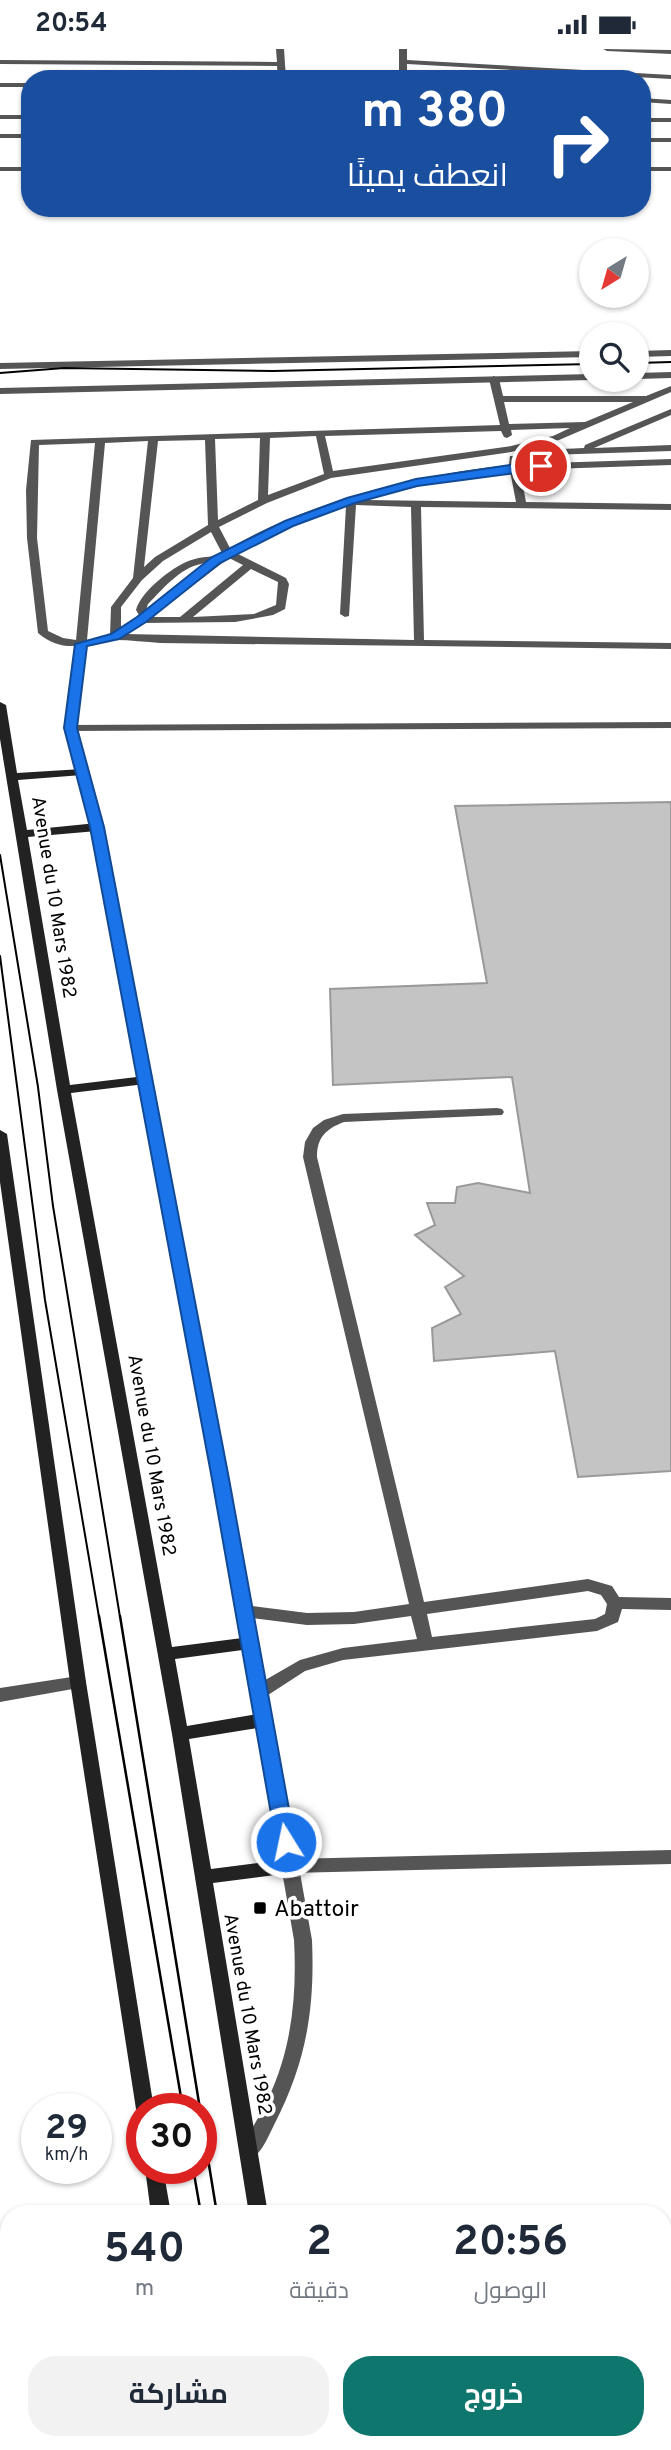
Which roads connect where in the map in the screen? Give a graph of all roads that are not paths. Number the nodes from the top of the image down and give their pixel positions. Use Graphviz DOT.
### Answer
graph roads {
  1 [pos="280,49"];
  2 [pos="404,49"];
  3 [pos="607,49"];
  4 [pos="671,52"];
  5 [pos="0,62"];
  6 [pos="404,62"];
  7 [pos="280,64"];
  8 [pos="281,70"];
  9 [pos="404,70"];
  10 [pos="546,70"];
  11 [pos="651,76"];
  12 [pos="671,77"];
  13 [pos="0,85"];
  14 [pos="21,86"];
  15 [pos="651,101"];
  16 [pos="671,102"];
  17 [pos="0,117"];
  18 [pos="21,117"];
  19 [pos="651,120"];
  20 [pos="671,120"];
  21 [pos="0,136"];
  22 [pos="21,136"];
  23 [pos="651,140"];
  24 [pos="671,140"];
  25 [pos="0,169"];
  26 [pos="21,169"];
  27 [pos="651,169"];
  28 [pos="671,169"];
  29 [pos="649,353"];
  30 [pos="671,353"];
  31 [pos="579,354"];
  32 [pos="0,366"];
  33 [pos="671,375"];
  34 [pos="649,376"];
  35 [pos="579,377"];
  36 [pos="494,379"];
  37 [pos="671,389"];
  38 [pos="0,391"];
  39 [pos="499,399"];
  40 [pos="649,399"];
  41 [pos="671,412"];
  42 [pos="587,425"];
  43 [pos="505,429"];
  44 [pos="320,433"];
  45 [pos="265,435"];
  46 [pos="210,436"];
  47 [pos="153,438"];
  48 [pos="100,440"];
  49 [pos="671,448"];
  50 [pos="580,450"];
  51 [pos="512,451"];
  52 [pos="671,462"];
  53 [pos="516,467"];
  54 [pos="329,475"];
  55 [pos="263,501"];
  56 [pos="351,502"];
  57 [pos="416,503"];
  58 [pos="521,504"];
  59 [pos="671,507"];
  60 [pos="213,526"];
  61 [pos="227,554"];
  62 [pos="216,560"];
  63 [pos="250,564"];
  64 [pos="138,578"];
  65 [pos="345,614"];
  66 [pos="144,618"];
  67 [pos="184,619"];
  68 [pos="115,637"];
  69 [pos="419,643"];
  70 [pos="81,644"];
  71 [pos="671,646"];
  72 [pos="0,705"];
  73 [pos="671,725"];
  74 [pos="70,728"];
  75 [pos="82,772"];
  76 [pos="12,777"];
  77 [pos="97,827"];
  78 [pos="22,834"];
  79 [pos="145,1080"];
  80 [pos="64,1090"];
  81 [pos="497,1112"];
  82 [pos="0,1135"];
  83 [pos="615,1603"];
  84 [pos="671,1604"];
  85 [pos="418,1609"];
  86 [pos="244,1611"];
  87 [pos="250,1643"];
  88 [pos="426,1644"];
  89 [pos="166,1654"];
  90 [pos="78,1682"];
  91 [pos="259,1692"];
  92 [pos="0,1695"];
  93 [pos="264,1720"];
  94 [pos="180,1734"];
  95 [pos="671,1857"];
  96 [pos="290,1866"];
  97 [pos="202,1877"];
  98 [pos="142,2093"];
  99 [pos="249,2151"];
  100 [pos="156,2184"];
  101 [pos="160,2205"];
  102 [pos="258,2205"];
  1 -- 7 [label="street"];
  2 -- 6 [label="street"];
  3 -- 4 [label="street"];
  5 -- 7 [label="street"];
  6 -- 9 [label="street"];
  6 -- 10 [label="street"];
  7 -- 8 [label="street"];
  11 -- 12 [label="street"];
  13 -- 14 [label="street"];
  15 -- 16 [label="street"];
  17 -- 18 [label="street"];
  19 -- 20 [label="street"];
  21 -- 22 [label="street"];
  23 -- 24 [label="street"];
  25 -- 26 [label="street"];
  27 -- 28 [label="street"];
  29 -- 30 [label="street"];
  31 -- 32 [label="street"];
  33 -- 34 [label="street"];
  35 -- 36 [label="street"];
  36 -- 38 [label="street"];
  36 -- 39 [label="street"];
  37 -- 40 [label="street"];
  39 -- 40 [label="street"];
  39 -- 43 [label="street"];
  40 -- 42 [label="street"];
  41 -- 50 [label="street"];
  42 -- 43 [label="street"];
  42 -- 51 [label="street"];
  43 -- 44 [label="street"];
  43 -- 51 [label="street"];
  44 -- 45 [label="street"];
  44 -- 54 [label="street"];
  45 -- 46 [label="street"];
  45 -- 55 [label="street"];
  46 -- 47 [label="street"];
  46 -- 60 [label="street"];
  47 -- 48 [label="street"];
  47 -- 64 [label="street"];
  48 -- 70 [label="street"];
  48 -- 70 [label="street"];
  49 -- 50 [label="street"];
  50 -- 51 [label="street"];
  51 -- 53 [label="street"];
  51 -- 54 [label="street"];
  52 -- 53 [label="street"];
  53 -- 56 [label="street"];
  53 -- 58 [label="street"];
  54 -- 55 [label="street"];
  55 -- 60 [label="street"];
  56 -- 57 [label="street"];
  56 -- 61 [label="street"];
  56 -- 65 [label="street"];
  57 -- 58 [label="street"];
  57 -- 69 [label="street"];
  58 -- 59 [label="street"];
  60 -- 61 [label="street"];
  60 -- 64 [label="street"];
  61 -- 62 [label="street"];
  61 -- 63 [label="street"];
  62 -- 66 [label="street"];
  62 -- 66 [label="street"];
  63 -- 67 [label="street"];
  63 -- 67 [label="street"];
  64 -- 68 [label="street"];
  66 -- 67 [label="street"];
  66 -- 68 [label="street"];
  68 -- 69 [label="street"];
  68 -- 70 [label="street"];
  69 -- 71 [label="street"];
  70 -- 74 [label="street"];
  72 -- 76 [label="main road, Avenue du 10 Mars 1982"];
  73 -- 74 [label="street"];
  74 -- 75 [label="street"];
  75 -- 76 [label="main road"];
  75 -- 77 [label="street"];
  76 -- 78 [label="main road, Avenue du 10 Mars 1982"];
  77 -- 78 [label="main road"];
  77 -- 79 [label="street"];
  78 -- 80 [label="main road, Avenue du 10 Mars 1982"];
  79 -- 80 [label="main road"];
  79 -- 86 [label="street"];
  80 -- 89 [label="main road, Avenue du 10 Mars 1982"];
  81 -- 85 [label="street"];
  82 -- 90 [label="main road"];
  83 -- 84 [label="street"];
  83 -- 85 [label="street"];
  83 -- 88 [label="street"];
  85 -- 86 [label="street"];
  85 -- 88 [label="street"];
  86 -- 87 [label="street"];
  87 -- 89 [label="main road"];
  87 -- 91 [label="street"];
  88 -- 91 [label="street"];
  89 -- 94 [label="main road, Avenue du 10 Mars 1982"];
  90 -- 92 [label="street"];
  90 -- 98 [label="main road"];
  91 -- 93 [label="street"];
  93 -- 94 [label="main road"];
  93 -- 96 [label="street"];
  94 -- 97 [label="main road, Avenue du 10 Mars 1982"];
  95 -- 96 [label="street"];
  96 -- 97 [label="main road"];
  96 -- 99 [label="street"];
  97 -- 99 [label="main road, Avenue du 10 Mars 1982"];
  99 -- 102 [label="main road, Avenue du 10 Mars 1982"];
  100 -- 101 [label="main road"];
}
